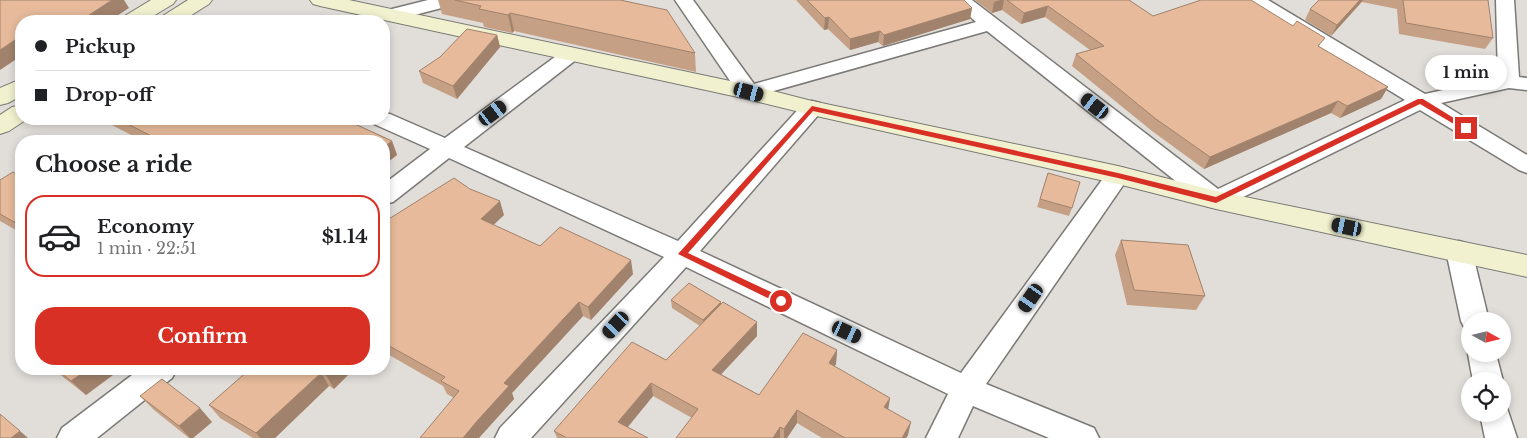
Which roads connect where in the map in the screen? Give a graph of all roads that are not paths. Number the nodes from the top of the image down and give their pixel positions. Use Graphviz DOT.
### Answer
graph roads {
  1 [pos="166,0"];
  2 [pos="202,0"];
  3 [pos="320,0"];
  4 [pos="450,0"];
  5 [pos="684,0"];
  6 [pos="961,0"];
  7 [pos="1255,0"];
  8 [pos="1505,0"];
  9 [pos="396,10"];
  10 [pos="140,15"];
  11 [pos="178,15"];
  12 [pos="990,24"];
  13 [pos="570,55"];
  14 [pos="1518,83"];
  15 [pos="15,89"];
  16 [pos="749,92"];
  17 [pos="0,98"];
  18 [pos="1421,101"];
  19 [pos="812,108"];
  20 [pos="15,116"];
  21 [pos="390,122"];
  22 [pos="0,126"];
  23 [pos="446,147"];
  24 [pos="1527,165"];
  25 [pos="1118,175"];
  26 [pos="390,191"];
  27 [pos="1216,200"];
  28 [pos="1460,251"];
  29 [pos="682,254"];
  30 [pos="1527,266"];
  31 [pos="1473,312"];
  32 [pos="154,375"];
  33 [pos="966,389"];
  34 [pos="1497,422"];
  35 [pos="73,438"];
  36 [pos="511,438"];
  37 [pos="942,438"];
  38 [pos="1083,438"];
  39 [pos="1501,438"];
  1 -- 10 [label="main road"];
  2 -- 11 [label="main road"];
  3 -- 9 [label="main road"];
  4 -- 9 [label="street"];
  5 -- 16 [label="street"];
  6 -- 12 [label="street"];
  7 -- 18 [label="street"];
  8 -- 14 [label="street"];
  9 -- 13 [label="main road"];
  12 -- 16 [label="street"];
  12 -- 27 [label="street"];
  13 -- 16 [label="main road"];
  13 -- 23 [label="street"];
  14 -- 18 [label="street"];
  15 -- 17 [label="main road"];
  16 -- 19 [label="main road"];
  18 -- 24 [label="street"];
  18 -- 27 [label="street"];
  19 -- 25 [label="main road"];
  19 -- 29 [label="street"];
  20 -- 22 [label="main road"];
  21 -- 23 [label="street"];
  23 -- 26 [label="street"];
  23 -- 29 [label="street"];
  25 -- 27 [label="main road"];
  25 -- 33 [label="street"];
  27 -- 28 [label="main road"];
  28 -- 30 [label="main road"];
  28 -- 31 [label="street"];
  29 -- 33 [label="street"];
  29 -- 36 [label="street"];
  32 -- 35 [label="street"];
  33 -- 37 [label="street"];
  33 -- 38 [label="street"];
  34 -- 39 [label="street"];
}
